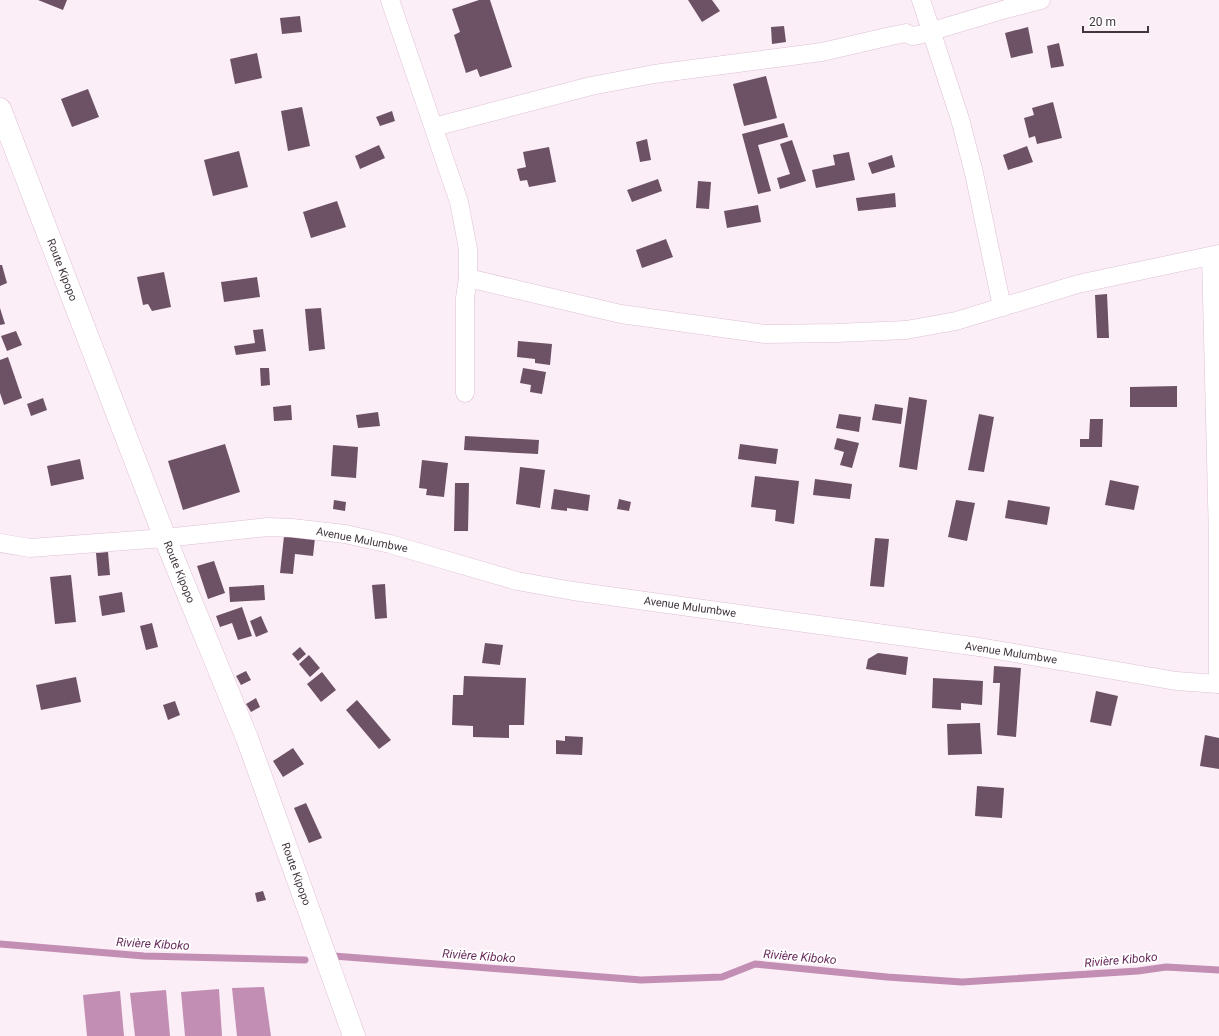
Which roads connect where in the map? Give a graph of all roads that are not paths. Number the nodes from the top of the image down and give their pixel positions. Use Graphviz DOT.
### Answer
graph roads {
  1 [pos="390,0"];
  2 [pos="921,0"];
  3 [pos="1041,0"];
  4 [pos="930,32"];
  5 [pos="0,109"];
  6 [pos="434,128"];
  7 [pos="1215,255"];
  8 [pos="468,278"];
  9 [pos="1002,307"];
  10 [pos="465,393"];
  11 [pos="165,538"];
  12 [pos="0,543"];
  13 [pos="1218,684"];
  14 [pos="354,1036"];
  1 -- 6 [label="street"];
  2 -- 4 [label="street"];
  3 -- 4 [label="street"];
  4 -- 6 [label="street"];
  4 -- 9 [label="street"];
  5 -- 11 [label="main road, Route Kipopo"];
  6 -- 8 [label="street"];
  7 -- 9 [label="street"];
  7 -- 13 [label="street"];
  8 -- 9 [label="street"];
  8 -- 10 [label="street"];
  11 -- 12 [label="street, Avenue Mulumbwe"];
  11 -- 13 [label="street, Avenue Mulumbwe"];
  11 -- 14 [label="main road, Route Kipopo"];
}
